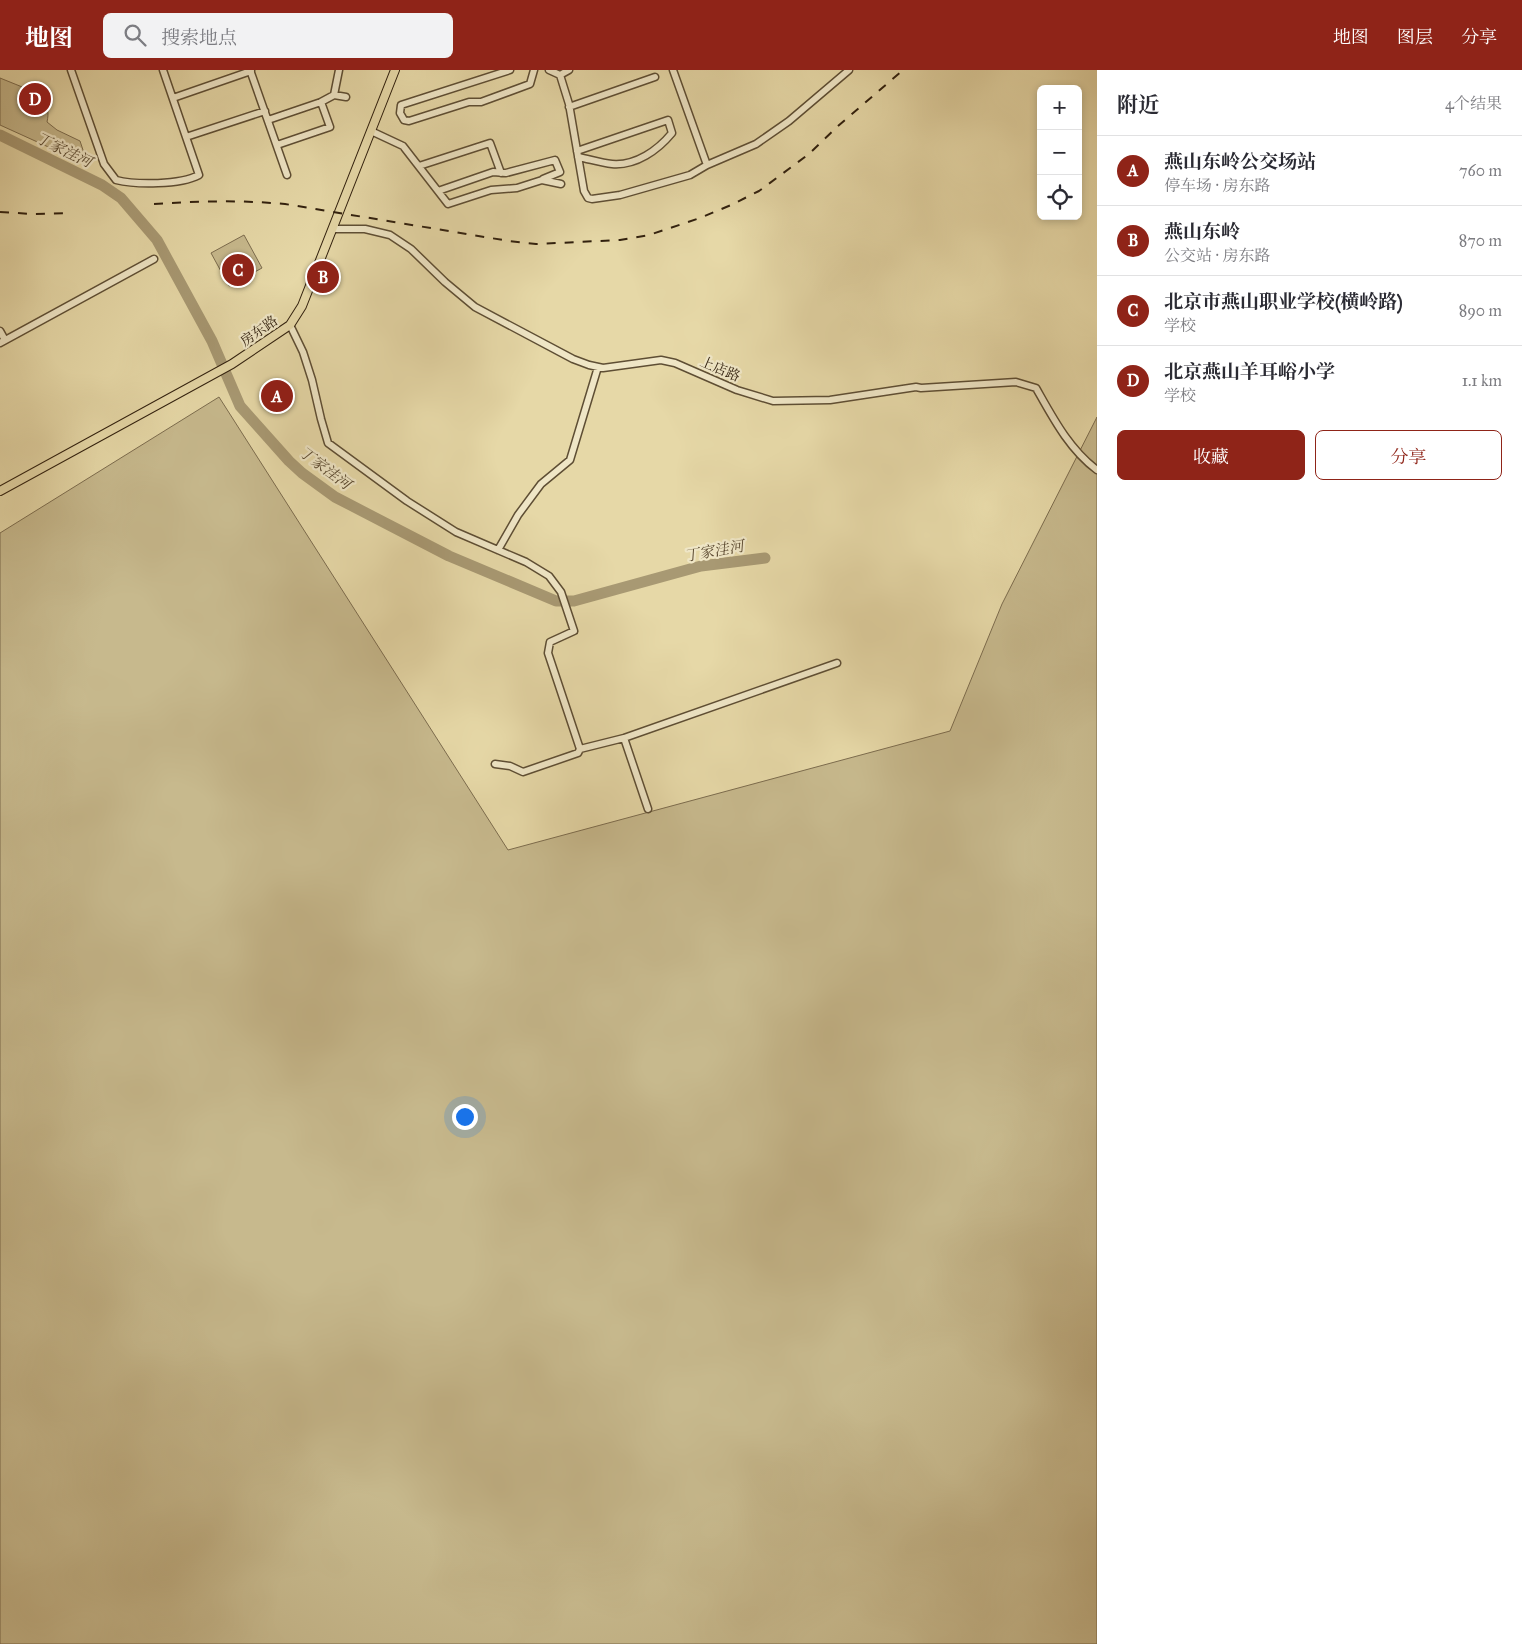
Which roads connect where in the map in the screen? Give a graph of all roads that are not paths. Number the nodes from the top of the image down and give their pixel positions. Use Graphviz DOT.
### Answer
graph roads {
  1 [pos="71,70"];
  2 [pos="163,70"];
  3 [pos="339,70"];
  4 [pos="395,70"];
  5 [pos="510,70"];
  6 [pos="534,70"];
  7 [pos="549,70"];
  8 [pos="569,70"];
  9 [pos="673,70"];
  10 [pos="849,70"];
  11 [pos="251,71"];
  12 [pos="560,75"];
  13 [pos="655,77"];
  14 [pos="334,95"];
  15 [pos="173,98"];
  16 [pos="346,98"];
  17 [pos="321,102"];
  18 [pos="569,107"];
  19 [pos="265,111"];
  20 [pos="268,120"];
  21 [pos="371,131"];
  22 [pos="186,136"];
  23 [pos="277,145"];
  24 [pos="577,154"];
  25 [pos="707,165"];
  26 [pos="419,166"];
  27 [pos="501,173"];
  28 [pos="287,175"];
  29 [pos="542,180"];
  30 [pos="561,184"];
  31 [pos="438,191"];
  32 [pos="332,229"];
  33 [pos="154,259"];
  34 [pos="290,325"];
  35 [pos="0,331"];
  36 [pos="3,342"];
  37 [pos="598,367"];
  38 [pos="1097,470"];
  39 [pos="0,491"];
  40 [pos="498,550"];
  41 [pos="837,663"];
  42 [pos="624,738"];
  43 [pos="580,749"];
  44 [pos="495,764"];
  45 [pos="648,809"];
  1 -- 22 [label="street"];
  2 -- 15 [label="street"];
  3 -- 14 [label="street"];
  4 -- 21 [label="main road, 房东路"];
  5 -- 6 [label="street"];
  7 -- 12 [label="street"];
  8 -- 12 [label="street"];
  9 -- 25 [label="street"];
  10 -- 25 [label="street"];
  11 -- 15 [label="street"];
  11 -- 19 [label="street"];
  12 -- 18 [label="street"];
  13 -- 18 [label="street"];
  14 -- 16 [label="street"];
  14 -- 17 [label="street"];
  15 -- 22 [label="street"];
  17 -- 20 [label="street"];
  17 -- 23 [label="street"];
  18 -- 24 [label="street"];
  19 -- 20 [label="street"];
  19 -- 22 [label="street"];
  20 -- 23 [label="street"];
  21 -- 26 [label="street"];
  21 -- 32 [label="main road, 房东路"];
  23 -- 28 [label="street"];
  24 -- 24 [label="street"];
  24 -- 25 [label="street"];
  26 -- 27 [label="street"];
  26 -- 31 [label="street"];
  27 -- 29 [label="street"];
  27 -- 31 [label="street"];
  29 -- 30 [label="street"];
  29 -- 31 [label="street"];
  32 -- 34 [label="main road, 房东路"];
  32 -- 37 [label="street, 上店路"];
  33 -- 36 [label="street"];
  34 -- 39 [label="main road, 房东路"];
  34 -- 40 [label="street"];
  35 -- 36 [label="street"];
  37 -- 38 [label="street, 上店路"];
  37 -- 40 [label="street"];
  40 -- 43 [label="street"];
  41 -- 42 [label="street"];
  42 -- 43 [label="street"];
  42 -- 45 [label="street"];
  43 -- 44 [label="street"];
}
